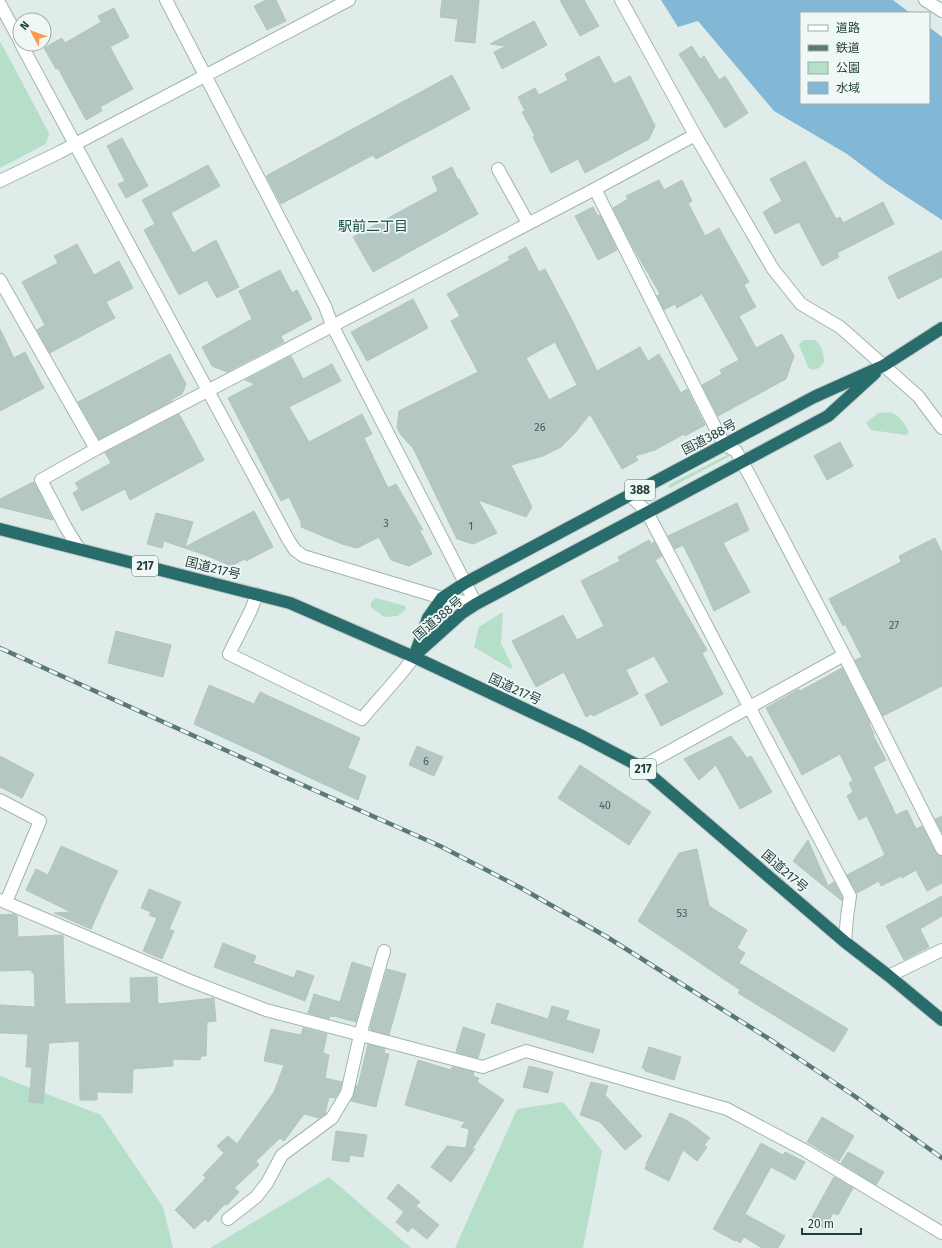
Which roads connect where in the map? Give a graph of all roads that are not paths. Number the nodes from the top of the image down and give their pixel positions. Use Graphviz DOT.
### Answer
graph roads {
  1 [pos="166,0"];
  2 [pos="349,0"];
  3 [pos="622,0"];
  4 [pos="925,0"];
  5 [pos="0,4"];
  6 [pos="942,12"];
  7 [pos="12,26"];
  8 [pos="26,52"];
  9 [pos="205,76"];
  10 [pos="695,135"];
  11 [pos="75,144"];
  12 [pos="498,169"];
  13 [pos="0,181"];
  14 [pos="594,189"];
  15 [pos="528,223"];
  16 [pos="0,280"];
  17 [pos="332,326"];
  18 [pos="942,328"];
  19 [pos="883,366"];
  20 [pos="208,391"];
  21 [pos="942,428"];
  22 [pos="725,445"];
  23 [pos="96,449"];
  24 [pos="742,462"];
  25 [pos="630,495"];
  26 [pos="647,512"];
  27 [pos="0,529"];
  28 [pos="79,549"];
  29 [pos="465,583"];
  30 [pos="257,594"];
  31 [pos="442,598"];
  32 [pos="476,604"];
  33 [pos="844,655"];
  34 [pos="414,657"];
  35 [pos="749,708"];
  36 [pos="641,767"];
  37 [pos="0,800"];
  38 [pos="942,849"];
  39 [pos="3,901"];
  40 [pos="845,942"];
  41 [pos="942,950"];
  42 [pos="384,951"];
  43 [pos="890,976"];
  44 [pos="942,1020"];
  45 [pos="360,1034"];
  46 [pos="228,1219"];
  47 [pos="942,1233"];
  1 -- 9 [label="street"];
  2 -- 9 [label="street"];
  3 -- 10 [label="street"];
  4 -- 6 [label="street"];
  5 -- 7 [label="street"];
  8 -- 11 [label="street"];
  9 -- 11 [label="street"];
  9 -- 17 [label="street"];
  10 -- 14 [label="street"];
  10 -- 19 [label="street"];
  11 -- 13 [label="street"];
  11 -- 20 [label="street"];
  12 -- 15 [label="street"];
  14 -- 15 [label="street"];
  14 -- 22 [label="street"];
  15 -- 17 [label="street"];
  16 -- 23 [label="street"];
  17 -- 20 [label="street"];
  17 -- 29 [label="street"];
  18 -- 19 [label="highway, 国道388号 / 388"];
  19 -- 21 [label="street"];
  19 -- 22 [label="highway, 国道388号 / 388"];
  19 -- 24 [label="highway, 国道388号 / 388"];
  20 -- 23 [label="street"];
  20 -- 31 [label="street"];
  22 -- 24 [label="street"];
  22 -- 25 [label="highway, 国道388号 / 388"];
  23 -- 28 [label="street"];
  24 -- 26 [label="highway, 国道388号 / 388"];
  24 -- 33 [label="street"];
  25 -- 26 [label="street"];
  25 -- 29 [label="highway, 国道388号 / 388"];
  26 -- 32 [label="highway, 国道388号 / 388"];
  26 -- 35 [label="street"];
  27 -- 28 [label="highway, 国道217号 / 217"];
  28 -- 30 [label="highway, 国道217号 / 217"];
  29 -- 31 [label="highway, 国道388号 / 388"];
  29 -- 32 [label="street"];
  30 -- 34 [label="highway, 国道217号 / 217"];
  30 -- 34 [label="street"];
  31 -- 32 [label="street"];
  31 -- 34 [label="highway, 国道388号 / 388"];
  32 -- 34 [label="highway, 国道388号 / 388"];
  33 -- 35 [label="street"];
  33 -- 38 [label="street"];
  34 -- 36 [label="highway, 国道217号 / 217"];
  35 -- 36 [label="street"];
  35 -- 40 [label="street"];
  36 -- 40 [label="highway, 国道217号 / 217"];
  37 -- 39 [label="street"];
  39 -- 45 [label="street"];
  40 -- 43 [label="highway, 国道217号 / 217"];
  41 -- 43 [label="street"];
  42 -- 45 [label="street"];
  43 -- 44 [label="highway, 国道217号 / 217"];
  45 -- 46 [label="street"];
  45 -- 47 [label="street"];
}
